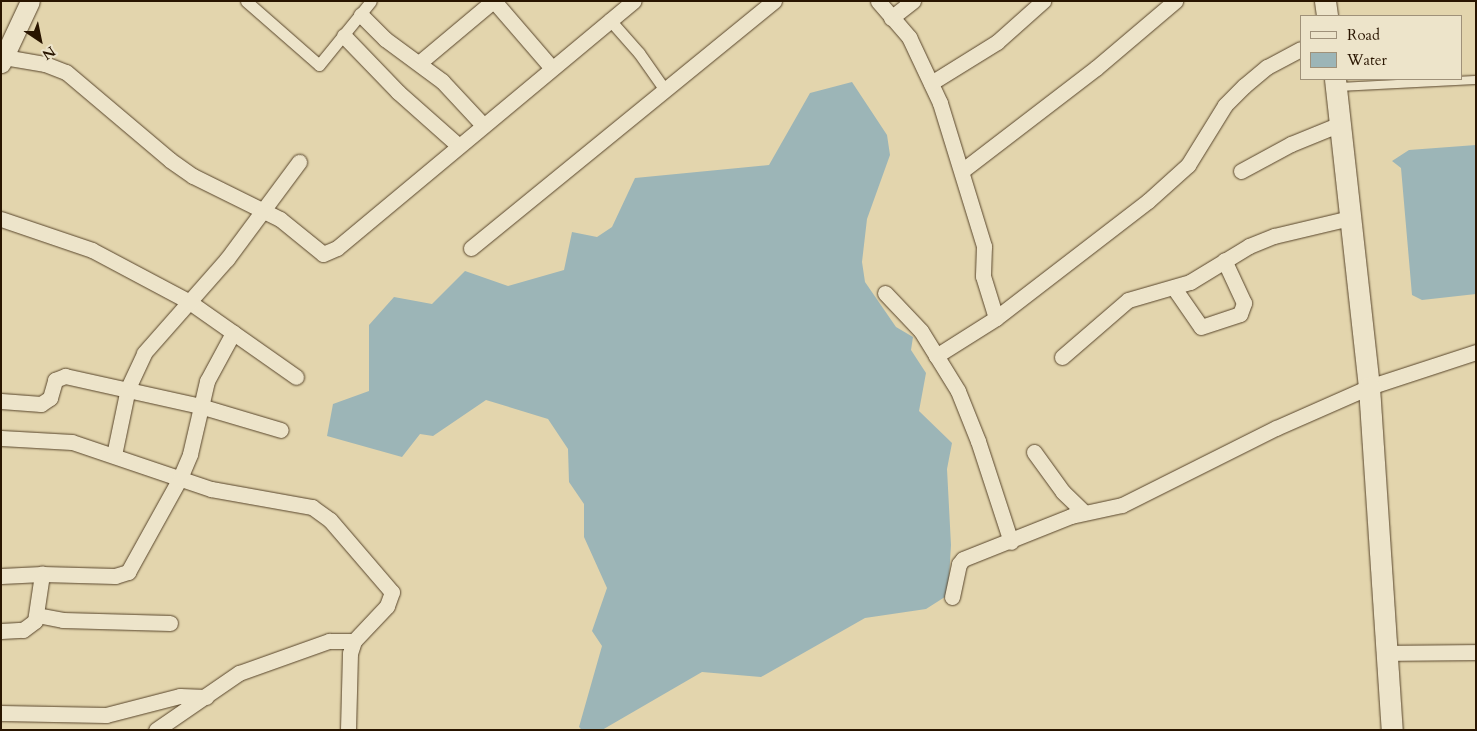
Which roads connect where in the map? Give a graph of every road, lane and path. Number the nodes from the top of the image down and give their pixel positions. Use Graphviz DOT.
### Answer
graph roads {
  1 [pos="30,1"];
  2 [pos="246,1"];
  3 [pos="371,1"];
  4 [pos="493,1"];
  5 [pos="633,1"];
  6 [pos="774,1"];
  7 [pos="878,1"];
  8 [pos="913,1"];
  9 [pos="1043,1"];
  10 [pos="1175,1"];
  11 [pos="1325,1"];
  12 [pos="361,15"];
  13 [pos="1327,15"];
  14 [pos="891,18"];
  15 [pos="609,19"];
  16 [pos="344,36"];
  17 [pos="1300,49"];
  18 [pos="2,61"];
  19 [pos="419,63"];
  20 [pos="550,67"];
  21 [pos="1476,80"];
  22 [pos="931,82"];
  23 [pos="1336,83"];
  24 [pos="665,90"];
  25 [pos="482,124"];
  26 [pos="1340,124"];
  27 [pos="458,145"];
  28 [pos="299,162"];
  29 [pos="963,170"];
  30 [pos="1241,171"];
  31 [pos="263,211"];
  32 [pos="1,218"];
  33 [pos="1350,218"];
  34 [pos="471,248"];
  35 [pos="1224,260"];
  36 [pos="1174,288"];
  37 [pos="886,293"];
  38 [pos="188,301"];
  39 [pos="996,318"];
  40 [pos="233,333"];
  41 [pos="1476,352"];
  42 [pos="936,356"];
  43 [pos="1062,357"];
  44 [pos="296,378"];
  45 [pos="1369,387"];
  46 [pos="128,388"];
  47 [pos="1,401"];
  48 [pos="200,406"];
  49 [pos="281,430"];
  50 [pos="1,438"];
  51 [pos="1034,452"];
  52 [pos="114,455"];
  53 [pos="180,478"];
  54 [pos="1084,512"];
  55 [pos="1011,542"];
  56 [pos="42,574"];
  57 [pos="1,576"];
  58 [pos="952,597"];
  59 [pos="37,615"];
  60 [pos="170,623"];
  61 [pos="1,631"];
  62 [pos="354,641"];
  63 [pos="1476,652"];
  64 [pos="1385,653"];
  65 [pos="206,697"];
  66 [pos="1,713"];
  67 [pos="156,730"];
  68 [pos="348,730"];
  69 [pos="1392,730"];
  1 -- 18 [label="street"];
  2 -- 16 [label="street"];
  3 -- 12 [label="street"];
  4 -- 19 [label="street"];
  4 -- 20 [label="street"];
  5 -- 15 [label="street"];
  6 -- 24 [label="street"];
  7 -- 14 [label="street"];
  8 -- 14 [label="street"];
  9 -- 22 [label="street"];
  10 -- 29 [label="street"];
  11 -- 13 [label="main road"];
  12 -- 16 [label="street"];
  12 -- 19 [label="street"];
  14 -- 22 [label="street"];
  15 -- 20 [label="street"];
  15 -- 24 [label="street"];
  16 -- 27 [label="street"];
  17 -- 39 [label="street"];
  18 -- 31 [label="street"];
  19 -- 25 [label="street"];
  20 -- 25 [label="street"];
  21 -- 23 [label="lane"];
  22 -- 29 [label="street"];
  23 -- 26 [label="main road"];
  24 -- 34 [label="street"];
  25 -- 27 [label="street"];
  26 -- 30 [label="street"];
  26 -- 33 [label="main road"];
  27 -- 31 [label="street"];
  28 -- 31 [label="street"];
  29 -- 39 [label="street"];
  31 -- 38 [label="street"];
  32 -- 38 [label="street"];
  33 -- 35 [label="street"];
  33 -- 45 [label="main road"];
  35 -- 36 [label="street"];
  35 -- 36 [label="street"];
  36 -- 43 [label="street"];
  37 -- 42 [label="street"];
  38 -- 40 [label="street"];
  38 -- 46 [label="street"];
  39 -- 42 [label="street"];
  40 -- 44 [label="street"];
  40 -- 48 [label="street"];
  41 -- 45 [label="street"];
  42 -- 55 [label="street"];
  45 -- 54 [label="street"];
  45 -- 64 [label="main road"];
  46 -- 47 [label="street"];
  46 -- 48 [label="street"];
  46 -- 52 [label="street"];
  48 -- 49 [label="street"];
  48 -- 53 [label="street"];
  50 -- 52 [label="street"];
  51 -- 54 [label="street"];
  52 -- 53 [label="street"];
  53 -- 56 [label="street"];
  53 -- 62 [label="street"];
  54 -- 55 [label="street"];
  55 -- 58 [label="street"];
  56 -- 57 [label="street"];
  56 -- 59 [label="street"];
  59 -- 60 [label="street"];
  59 -- 61 [label="street"];
  62 -- 65 [label="street"];
  62 -- 68 [label="street"];
  63 -- 64 [label="street"];
  64 -- 69 [label="main road"];
  65 -- 66 [label="street"];
  65 -- 67 [label="street"];
}
